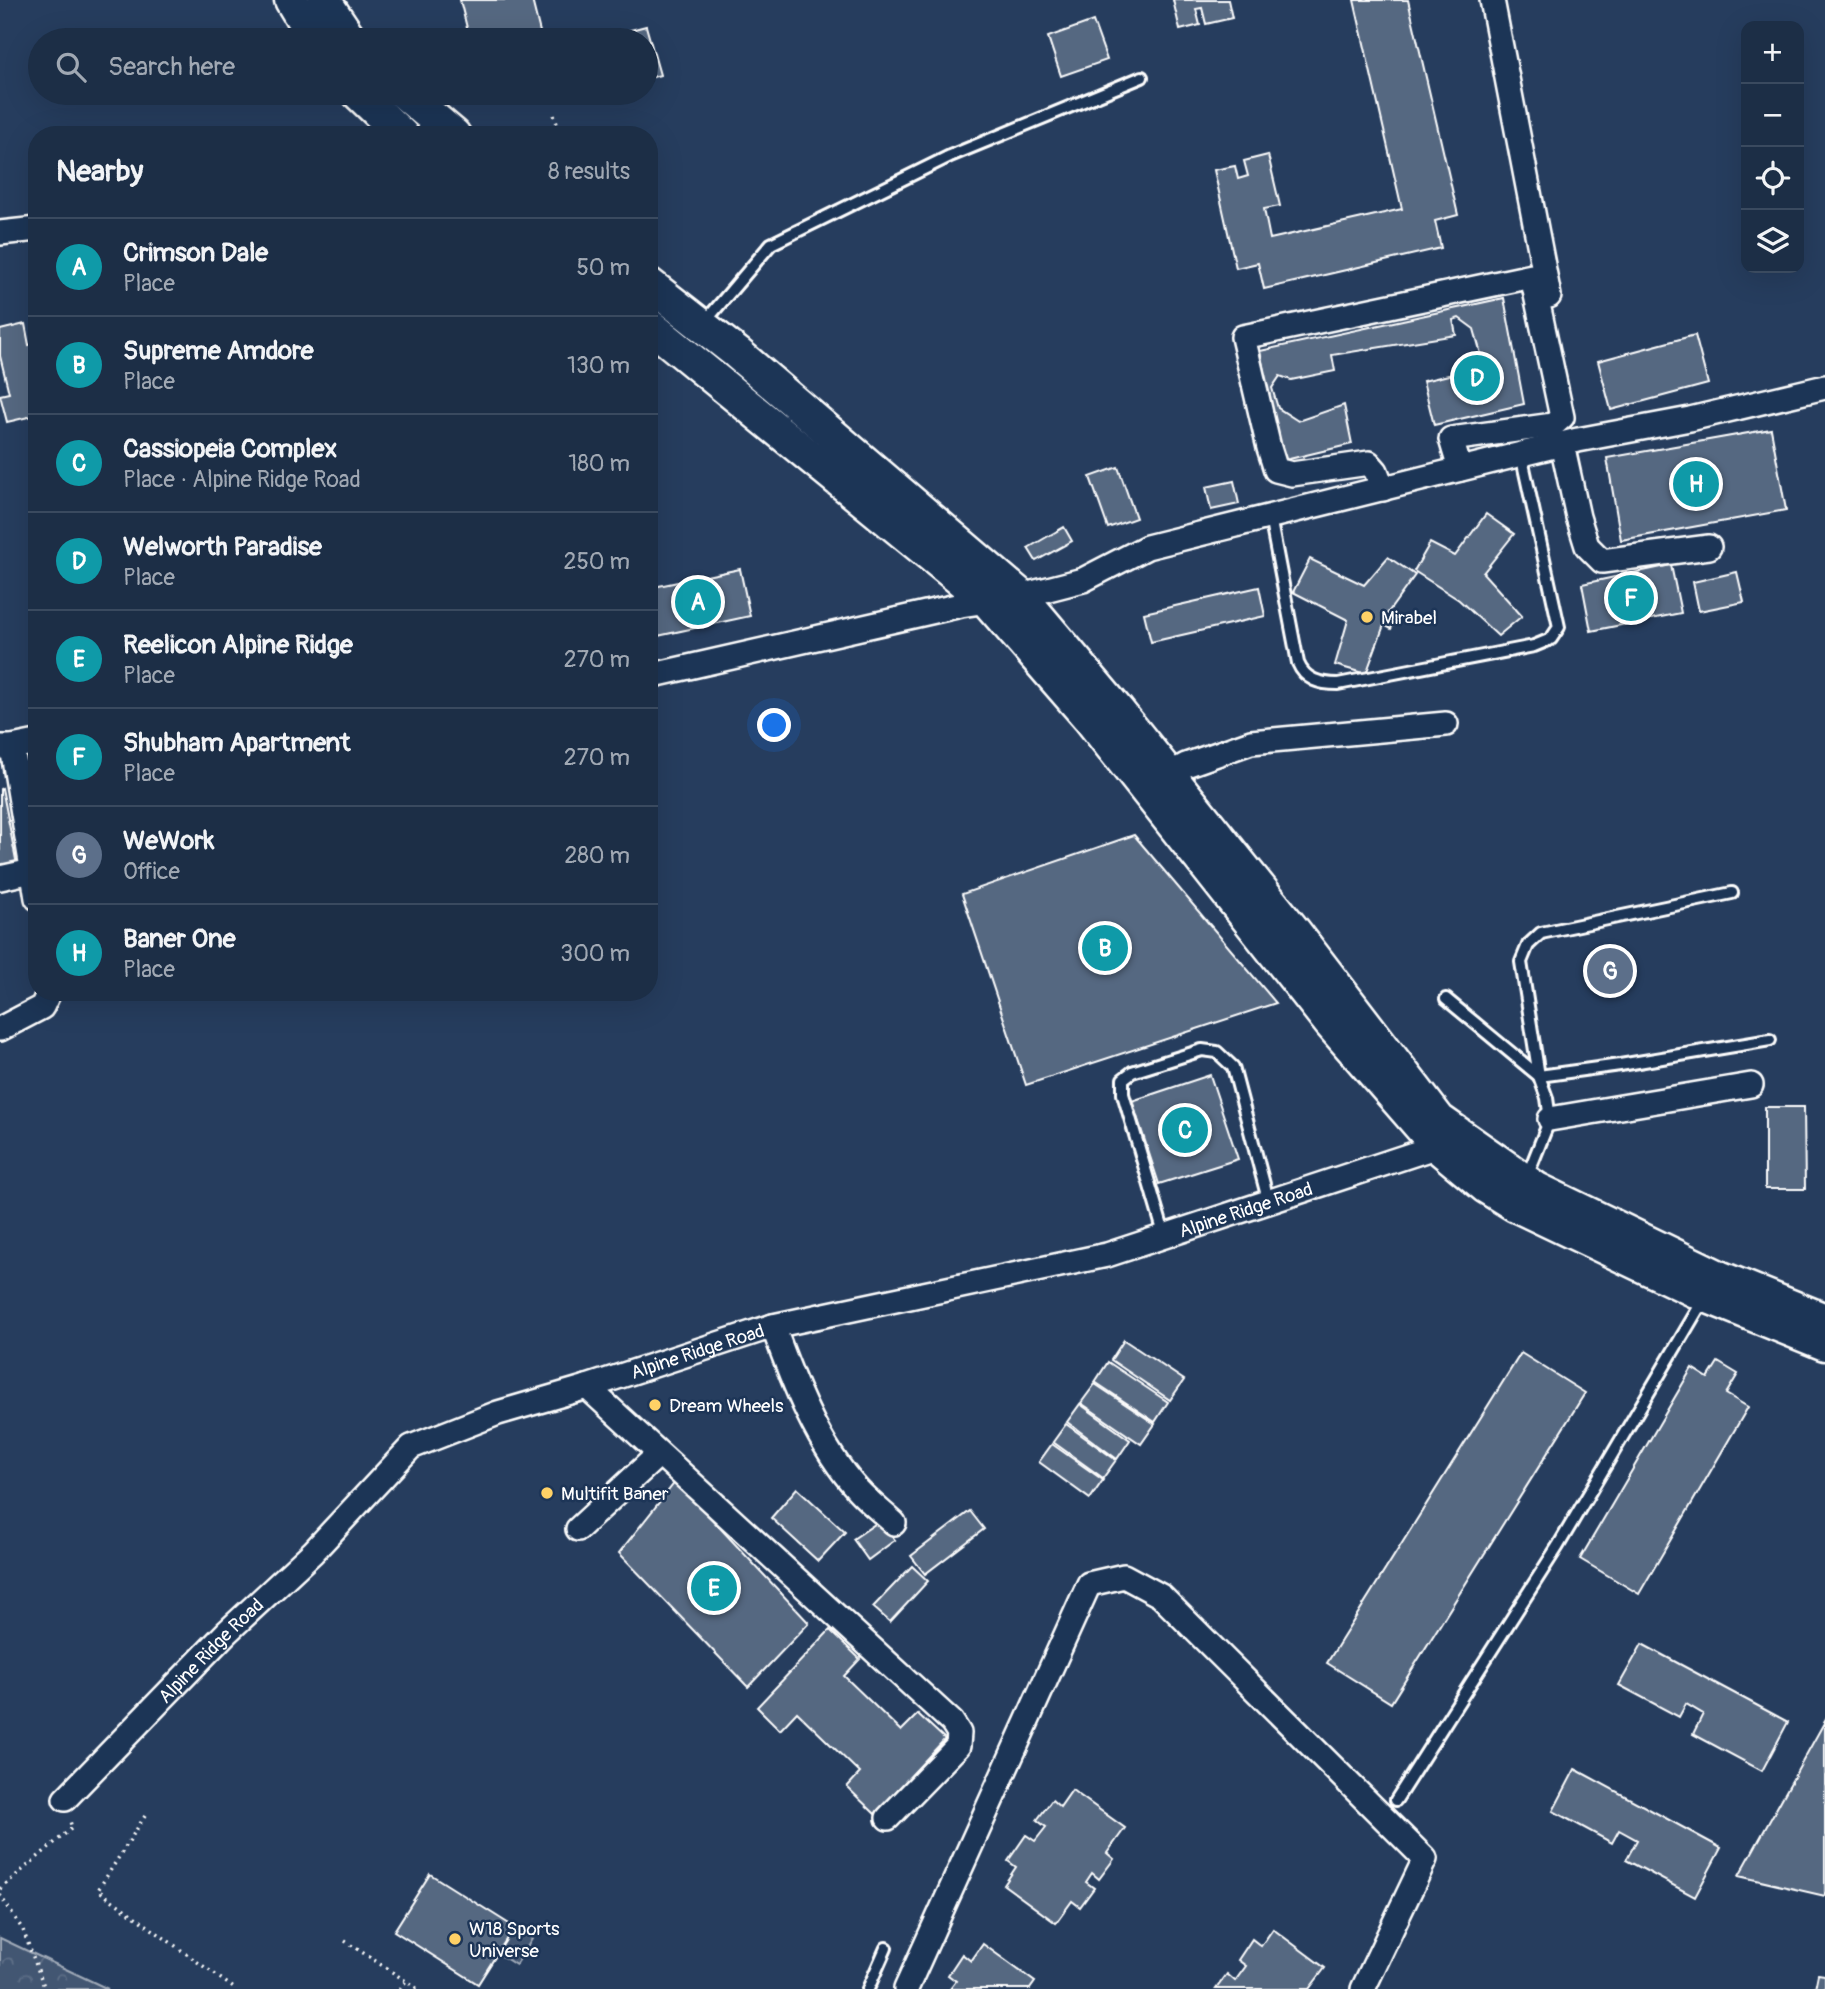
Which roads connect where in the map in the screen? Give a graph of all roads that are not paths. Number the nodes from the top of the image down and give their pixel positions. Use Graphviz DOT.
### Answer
graph roads {
  1 [pos="291,0"];
  2 [pos="324,0"];
  3 [pos="1492,0"];
  4 [pos="308,28"];
  5 [pos="343,28"];
  6 [pos="1142,77"];
  7 [pos="368,105"];
  8 [pos="407,105"];
  9 [pos="417,105"];
  10 [pos="386,126"];
  11 [pos="396,126"];
  12 [pos="443,126"];
  13 [pos="28,230"];
  14 [pos="0,233"];
  15 [pos="658,291"];
  16 [pos="701,326"];
  17 [pos="658,332"];
  18 [pos="1825,387"];
  19 [pos="1570,442"];
  20 [pos="1521,454"];
  21 [pos="1460,469"];
  22 [pos="1383,489"];
  23 [pos="1270,517"];
  24 [pos="1709,547"];
  25 [pos="1021,596"];
  26 [pos="988,602"];
  27 [pos="658,674"];
  28 [pos="1446,724"];
  29 [pos="28,743"];
  30 [pos="6,747"];
  31 [pos="1156,781"];
  32 [pos="28,852"];
  33 [pos="28,872"];
  34 [pos="0,878"];
  35 [pos="1732,892"];
  36 [pos="1446,999"];
  37 [pos="45,1001"];
  38 [pos="0,1029"];
  39 [pos="1770,1040"];
  40 [pos="1539,1076"];
  41 [pos="1751,1085"];
  42 [pos="1550,1119"];
  43 [pos="1451,1142"];
  44 [pos="1520,1193"];
  45 [pos="1269,1203"];
  46 [pos="1165,1237"];
  47 [pos="1706,1296"];
  48 [pos="1825,1320"];
  49 [pos="773,1326"];
  50 [pos="1825,1344"];
  51 [pos="587,1387"];
  52 [pos="659,1454"];
  53 [pos="894,1523"];
  54 [pos="579,1529"];
  55 [pos="65,1799"];
  56 [pos="1396,1800"];
  57 [pos="888,1818"];
  58 [pos="886,1948"];
  59 [pos="868,1989"];
  60 [pos="906,1989"];
  61 [pos="1363,1989"];
  1 -- 4 [label="street"];
  2 -- 5 [label="street"];
  3 -- 19 [label="street"];
  6 -- 16 [label="lane"];
  7 -- 10 [label="street"];
  8 -- 11 [label="street"];
  9 -- 12 [label="street"];
  13 -- 14 [label="street"];
  15 -- 16 [label="street"];
  16 -- 25 [label="street"];
  17 -- 26 [label="street"];
  18 -- 19 [label="street"];
  19 -- 20 [label="street"];
  19 -- 24 [label="street"];
  20 -- 21 [label="street"];
  20 -- 23 [label="lane"];
  21 -- 22 [label="street"];
  21 -- 22 [label="street"];
  22 -- 23 [label="street"];
  23 -- 25 [label="street"];
  25 -- 26 [label="street"];
  25 -- 31 [label="street"];
  26 -- 27 [label="street"];
  26 -- 31 [label="street"];
  28 -- 31 [label="street"];
  29 -- 30 [label="street"];
  30 -- 32 [label="street"];
  31 -- 43 [label="street"];
  33 -- 34 [label="street"];
  35 -- 40 [label="lane"];
  36 -- 40 [label="lane"];
  37 -- 38 [label="street"];
  39 -- 40 [label="lane"];
  40 -- 42 [label="lane"];
  41 -- 42 [label="street"];
  42 -- 44 [label="lane"];
  43 -- 44 [label="street"];
  43 -- 45 [label="street, Alpine Ridge Road"];
  44 -- 47 [label="street"];
  44 -- 48 [label="street"];
  45 -- 46 [label="street, Alpine Ridge Road"];
  45 -- 46 [label="lane"];
  46 -- 49 [label="street, Alpine Ridge Road"];
  47 -- 50 [label="street"];
  47 -- 56 [label="lane"];
  49 -- 51 [label="street, Alpine Ridge Road"];
  49 -- 53 [label="street"];
  51 -- 52 [label="street"];
  51 -- 55 [label="street, Alpine Ridge Road"];
  52 -- 54 [label="street"];
  52 -- 57 [label="street"];
  58 -- 59 [label="lane"];
  60 -- 61 [label="street"];
}
